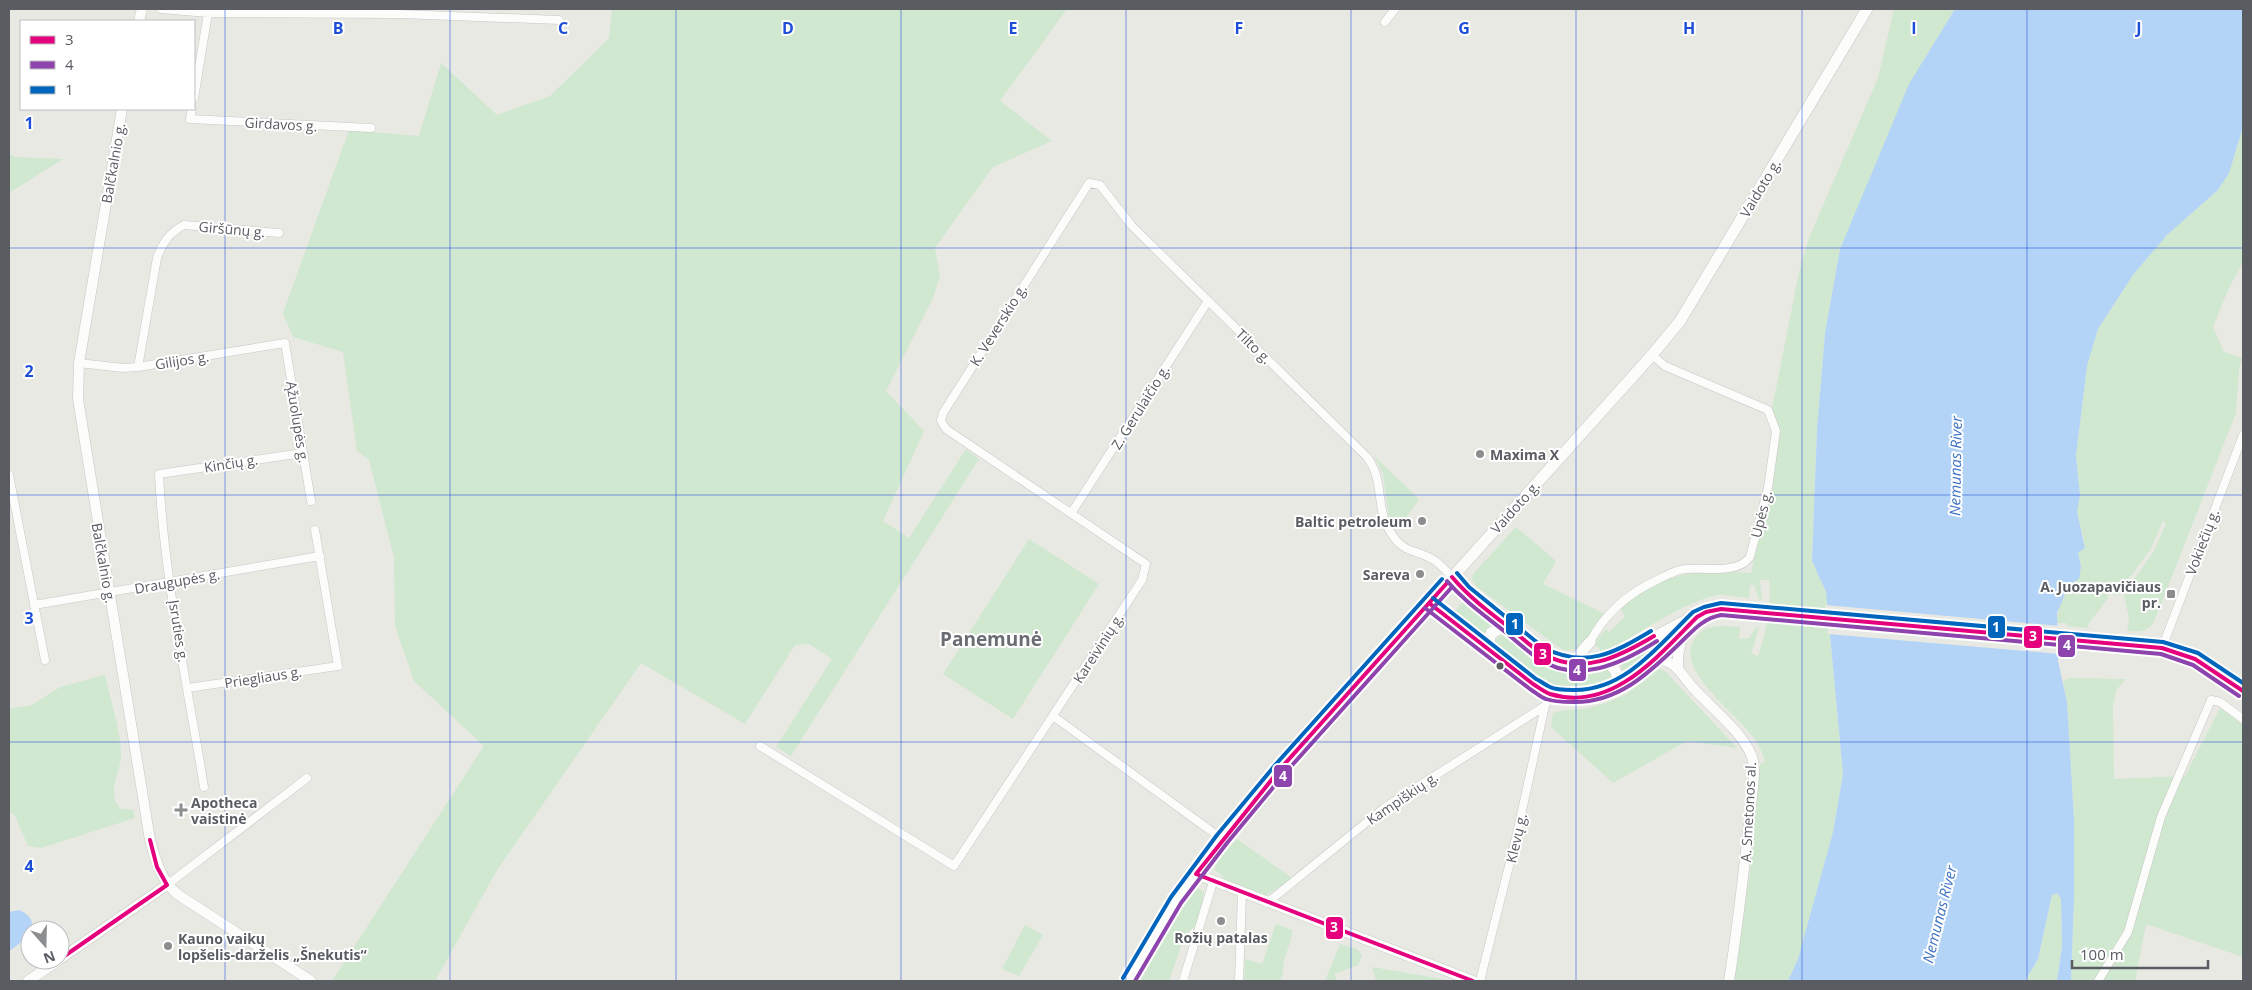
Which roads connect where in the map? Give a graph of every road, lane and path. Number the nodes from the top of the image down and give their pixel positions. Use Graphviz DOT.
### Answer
graph roads {
  1 [pos="162,9"];
  2 [pos="1394,9"];
  3 [pos="1867,9"];
  4 [pos="400,12"];
  5 [pos="208,13"];
  6 [pos="559,20"];
  7 [pos="1385,22"];
  8 [pos="195,92"];
  9 [pos="122,110"];
  10 [pos="192,110"];
  11 [pos="371,128"];
  12 [pos="1089,183"];
  13 [pos="279,233"];
  14 [pos="1208,301"];
  15 [pos="284,343"];
  16 [pos="1652,355"];
  17 [pos="79,363"];
  18 [pos="138,367"];
  19 [pos="2243,435"];
  20 [pos="303,452"];
  21 [pos="986,456"];
  22 [pos="159,474"];
  23 [pos="9,475"];
  24 [pos="311,501"];
  25 [pos="1072,512"];
  26 [pos="315,530"];
  27 [pos="320,556"];
  28 [pos="1452,577"];
  29 [pos="171,582"];
  30 [pos="110,592"];
  31 [pos="1429,603"];
  32 [pos="34,605"];
  33 [pos="1697,616"];
  34 [pos="1512,629"];
  35 [pos="1683,633"];
  36 [pos="1590,642"];
  37 [pos="2162,648"];
  38 [pos="1491,651"];
  39 [pos="45,660"];
  40 [pos="1652,660"];
  41 [pos="1602,663"];
  42 [pos="1571,664"];
  43 [pos="1678,668"];
  44 [pos="188,688"];
  45 [pos="1616,688"];
  46 [pos="2243,691"];
  47 [pos="1550,694"];
  48 [pos="1545,706"];
  49 [pos="1053,716"];
  50 [pos="2243,719"];
  51 [pos="760,746"];
  52 [pos="307,778"];
  53 [pos="204,787"];
  54 [pos="1222,839"];
  55 [pos="1196,874"];
  56 [pos="1214,882"];
  57 [pos="167,885"];
  58 [pos="1242,894"];
  59 [pos="1267,903"];
  60 [pos="70,953"];
  61 [pos="45,970"];
  62 [pos="28,981"];
  63 [pos="312,981"];
  64 [pos="1128,981"];
  65 [pos="1183,981"];
  66 [pos="1239,981"];
  67 [pos="1473,981"];
  68 [pos="1480,981"];
  69 [pos="1729,981"];
  70 [pos="2098,981"];
  1 -- 5 [label="street"];
  2 -- 7 [label="street"];
  3 -- 16 [label="main road, Vaidoto g."];
  4 -- 5 [label="street"];
  4 -- 6 [label="street"];
  5 -- 8 [label="street"];
  9 -- 17 [label="street, Balčkalnio g."];
  10 -- 11 [label="street, Girdavos g."];
  12 -- 14 [label="street, Tilto g."];
  12 -- 21 [label="street, K. Veverskio g."];
  13 -- 18 [label="street, Giršūnų g."];
  14 -- 25 [label="street, Z. Gerulaičio g."];
  14 -- 28 [label="street, Tilto g."];
  15 -- 18 [label="street, Gilijos g."];
  15 -- 20 [label="street, Ąžuolupės g."];
  16 -- 28 [label="main road, Vaidoto g."];
  16 -- 36 [label="street, Upės g."];
  17 -- 18 [label="street, Gilijos g."];
  17 -- 30 [label="street, Balčkalnio g."];
  19 -- 37 [label="street, Vokiečių g."];
  20 -- 22 [label="street, Kinčių g."];
  20 -- 24 [label="street, Ąžuolupės g."];
  21 -- 25 [label="street, Kareivinių g."];
  22 -- 29 [label="street, Įsruties g."];
  23 -- 32 [label="street"];
  25 -- 49 [label="street, Kareivinių g."];
  26 -- 27 [label="street"];
  27 -- 29 [label="street, Draugupės g."];
  27 -- 44 [label="street, Priegliaus g."];
  28 -- 31 [label="main road, Vaidoto g."];
  28 -- 34 [label="main road, Tilto g."];
  29 -- 30 [label="street, Draugupės g."];
  29 -- 44 [label="street, Įsruties g."];
  30 -- 32 [label="street, Draugupės g."];
  30 -- 57 [label="street, Balčkalnio g."];
  31 -- 38 [label="main road"];
  31 -- 54 [label="main road, Vaidoto g."];
  32 -- 39 [label="street"];
  33 -- 35 [label="main road"];
  33 -- 37 [label="main road"];
  33 -- 41 [label="main road, Tilto g."];
  34 -- 38 [label="main road"];
  34 -- 42 [label="main road, Tilto g."];
  35 -- 40 [label="main road"];
  35 -- 43 [label="street"];
  36 -- 41 [label="main road"];
  36 -- 42 [label="main road"];
  37 -- 46 [label="main road"];
  38 -- 47 [label="main road"];
  40 -- 43 [label="street"];
  40 -- 45 [label="main road"];
  41 -- 42 [label="main road, Tilto g."];
  41 -- 45 [label="main road"];
  43 -- 69 [label="street, A. Smetonos al."];
  44 -- 53 [label="street, Įsruties g."];
  45 -- 47 [label="main road"];
  47 -- 48 [label="street, Klevų g."];
  48 -- 59 [label="street, Kampiškių g."];
  48 -- 68 [label="street, Klevų g."];
  49 -- 51 [label="street"];
  49 -- 54 [label="street"];
  50 -- 70 [label="street"];
  52 -- 57 [label="street"];
  54 -- 55 [label="main road, Vaidoto g."];
  55 -- 56 [label="street"];
  55 -- 64 [label="main road, Vaidoto g."];
  56 -- 58 [label="street"];
  56 -- 65 [label="street"];
  57 -- 60 [label="street"];
  57 -- 63 [label="street"];
  58 -- 59 [label="street"];
  58 -- 66 [label="street"];
  59 -- 67 [label="street"];
  61 -- 62 [label="street"];
}
